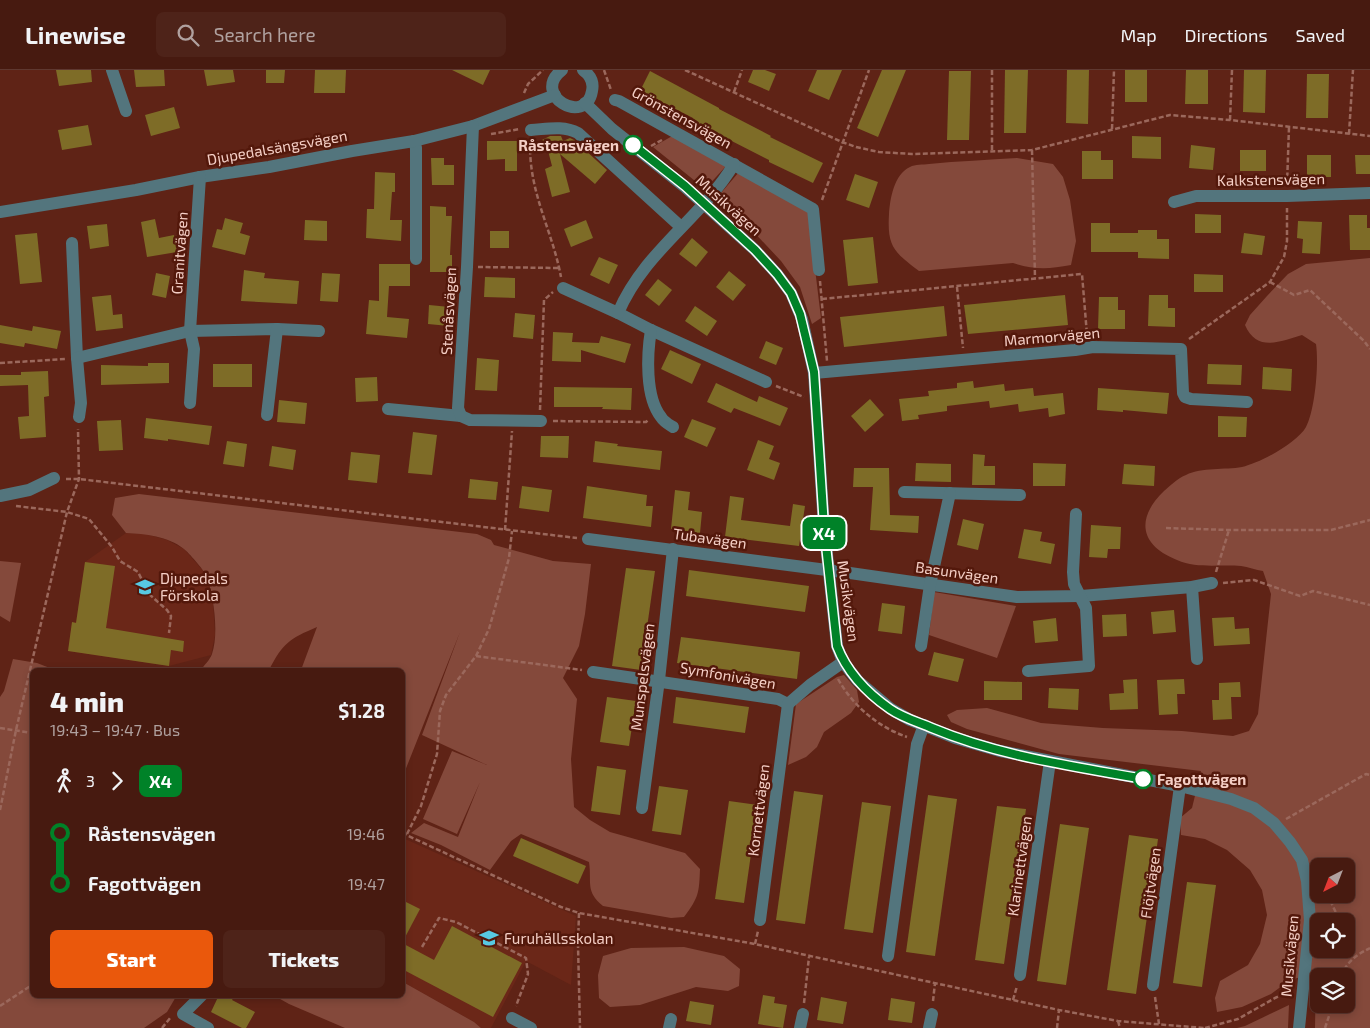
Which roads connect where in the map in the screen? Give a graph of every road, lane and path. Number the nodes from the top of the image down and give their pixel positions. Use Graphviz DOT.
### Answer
graph roads {
  1 [pos="112,70"];
  2 [pos="533,70"];
  3 [pos="542,70"];
  4 [pos="562,70"];
  5 [pos="583,70"];
  6 [pos="685,70"];
  7 [pos="742,70"];
  8 [pos="869,70"];
  9 [pos="992,70"];
  10 [pos="1114,70"];
  11 [pos="1232,70"];
  12 [pos="1353,70"];
  13 [pos="537,74"];
  14 [pos="734,92"];
  15 [pos="555,95"];
  16 [pos="615,100"];
  17 [pos="584,103"];
  18 [pos="528,105"];
  19 [pos="126,111"];
  20 [pos="1230,120"];
  21 [pos="473,126"];
  22 [pos="1289,127"];
  23 [pos="1112,129"];
  24 [pos="531,130"];
  25 [pos="674,131"];
  26 [pos="1349,134"];
  27 [pos="1370,136"];
  28 [pos="414,141"];
  29 [pos="842,142"];
  30 [pos="992,150"];
  31 [pos="1032,150"];
  32 [pos="650,153"];
  33 [pos="734,164"];
  34 [pos="200,177"];
  35 [pos="1370,193"];
  36 [pos="1287,196"];
  37 [pos="1174,202"];
  38 [pos="703,203"];
  39 [pos="814,209"];
  40 [pos="0,212"];
  41 [pos="680,227"];
  42 [pos="72,243"];
  43 [pos="416,259"];
  44 [pos="467,267"];
  45 [pos="559,268"];
  46 [pos="819,270"];
  47 [pos="1035,278"];
  48 [pos="1270,282"];
  49 [pos="957,287"];
  50 [pos="563,288"];
  51 [pos="822,299"];
  52 [pos="618,313"];
  53 [pos="277,329"];
  54 [pos="651,330"];
  55 [pos="190,331"];
  56 [pos="319,331"];
  57 [pos="1088,347"];
  58 [pos="1181,349"];
  59 [pos="1370,349"];
  60 [pos="77,358"];
  61 [pos="964,360"];
  62 [pos="0,363"];
  63 [pos="814,372"];
  64 [pos="828,372"];
  65 [pos="766,382"];
  66 [pos="815,401"];
  67 [pos="1247,402"];
  68 [pos="190,403"];
  69 [pos="388,409"];
  70 [pos="656,410"];
  71 [pos="267,415"];
  72 [pos="461,416"];
  73 [pos="79,417"];
  74 [pos="513,420"];
  75 [pos="541,420"];
  76 [pos="673,427"];
  77 [pos="54,478"];
  78 [pos="79,479"];
  79 [pos="904,492"];
  80 [pos="950,493"];
  81 [pos="1020,495"];
  82 [pos="0,496"];
  83 [pos="11,506"];
  84 [pos="67,512"];
  85 [pos="1076,514"];
  86 [pos="1370,520"];
  87 [pos="1166,528"];
  88 [pos="505,530"];
  89 [pos="1229,530"];
  90 [pos="512,531"];
  91 [pos="588,539"];
  92 [pos="673,549"];
  93 [pos="828,571"];
  94 [pos="1212,584"];
  95 [pos="930,585"];
  96 [pos="1192,587"];
  97 [pos="1081,596"];
  98 [pos="1370,605"];
  99 [pos="170,633"];
  100 [pos="922,646"];
  101 [pos="476,656"];
  102 [pos="1197,659"];
  103 [pos="843,662"];
  104 [pos="31,668"];
  105 [pos="30,670"];
  106 [pos="1028,671"];
  107 [pos="593,672"];
  108 [pos="659,680"];
  109 [pos="788,704"];
  110 [pos="924,725"];
  111 [pos="0,728"];
  112 [pos="16,730"];
  113 [pos="30,733"];
  114 [pos="1050,761"];
  115 [pos="1370,775"];
  116 [pos="1180,786"];
  117 [pos="642,808"];
  118 [pos="0,810"];
  119 [pos="1286,819"];
  120 [pos="407,834"];
  121 [pos="579,913"];
  122 [pos="760,920"];
  123 [pos="422,947"];
  124 [pos="1370,948"];
  125 [pos="888,956"];
  126 [pos="1355,956"];
  127 [pos="809,957"];
  128 [pos="1353,958"];
  129 [pos="1345,968"];
  130 [pos="1020,975"];
  131 [pos="935,983"];
  132 [pos="30,985"];
  133 [pos="1153,985"];
  134 [pos="1291,992"];
  135 [pos="199,998"];
  136 [pos="0,1006"];
  137 [pos="1059,1010"];
  138 [pos="1330,1013"];
  139 [pos="803,1014"];
  140 [pos="932,1014"];
  141 [pos="512,1018"];
  142 [pos="1118,1021"];
  143 [pos="1159,1024"];
  144 [pos="208,1028"];
  145 [pos="531,1028"];
  146 [pos="580,1028"];
  147 [pos="800,1028"];
  148 [pos="929,1028"];
  149 [pos="1057,1028"];
  150 [pos="1120,1028"];
  151 [pos="1204,1028"];
  152 [pos="1299,1028"];
  153 [pos="1325,1028"];
  1 -- 19 [label="street"];
  2 -- 13 [label="path"];
  3 -- 13 [label="path"];
  4 -- 15 [label="street"];
  5 -- 17 [label="street"];
  6 -- 14 [label="path"];
  7 -- 14 [label="path"];
  8 -- 29 [label="path"];
  9 -- 30 [label="path"];
  10 -- 23 [label="path"];
  11 -- 20 [label="path"];
  12 -- 26 [label="path"];
  13 -- 18 [label="path"];
  14 -- 29 [label="path"];
  15 -- 17 [label="street"];
  15 -- 18 [label="street, Djupedalsängsvägen"];
  16 -- 25 [label="street, Grönstensvägen"];
  17 -- 38 [label="street, Musikvägen"];
  18 -- 21 [label="street, Djupedalsängsvägen"];
  20 -- 22 [label="path"];
  20 -- 23 [label="path"];
  21 -- 28 [label="street, Djupedalsängsvägen"];
  21 -- 44 [label="street, Stenåsvägen"];
  22 -- 26 [label="path"];
  22 -- 36 [label="path"];
  23 -- 31 [label="path"];
  24 -- 41 [label="street"];
  24 -- 45 [label="path"];
  25 -- 32 [label="path"];
  25 -- 33 [label="street, Grönstensvägen"];
  26 -- 27 [label="path"];
  28 -- 34 [label="street, Djupedalsängsvägen"];
  28 -- 43 [label="street"];
  29 -- 30 [label="path"];
  29 -- 39 [label="path"];
  30 -- 31 [label="path"];
  31 -- 47 [label="path"];
  33 -- 38 [label="street, Grönstensvägen"];
  33 -- 39 [label="street, Grönstensvägen"];
  34 -- 40 [label="street, Djupedalsängsvägen"];
  34 -- 55 [label="street, Granitvägen"];
  35 -- 36 [label="street, Kalkstensvägen"];
  36 -- 37 [label="street, Kalkstensvägen"];
  36 -- 48 [label="path"];
  38 -- 41 [label="street"];
  38 -- 63 [label="street, Musikvägen"];
  39 -- 46 [label="street"];
  41 -- 52 [label="street"];
  42 -- 60 [label="street"];
  44 -- 45 [label="path"];
  44 -- 72 [label="street, Stenåsvägen"];
  45 -- 50 [label="path"];
  46 -- 51 [label="path"];
  47 -- 49 [label="path"];
  47 -- 57 [label="path"];
  48 -- 58 [label="path"];
  48 -- 59 [label="path"];
  49 -- 51 [label="path"];
  49 -- 61 [label="path"];
  50 -- 52 [label="street"];
  50 -- 75 [label="path"];
  51 -- 64 [label="path"];
  52 -- 54 [label="street"];
  53 -- 55 [label="street"];
  53 -- 56 [label="street"];
  53 -- 71 [label="street"];
  54 -- 65 [label="street"];
  54 -- 70 [label="street"];
  55 -- 60 [label="street"];
  55 -- 68 [label="street, Granitvägen"];
  57 -- 58 [label="street, Marmorvägen"];
  57 -- 61 [label="street, Marmorvägen"];
  58 -- 67 [label="street"];
  60 -- 62 [label="path"];
  60 -- 73 [label="street"];
  61 -- 64 [label="street, Marmorvägen"];
  63 -- 64 [label="street, Marmorvägen"];
  63 -- 66 [label="street, Musikvägen"];
  65 -- 66 [label="path"];
  66 -- 93 [label="street, Musikvägen"];
  69 -- 72 [label="street"];
  70 -- 75 [label="path"];
  70 -- 76 [label="street"];
  72 -- 74 [label="street"];
  73 -- 78 [label="path"];
  74 -- 75 [label="street"];
  74 -- 88 [label="path"];
  77 -- 78 [label="path"];
  77 -- 82 [label="street"];
  78 -- 84 [label="path"];
  78 -- 88 [label="path"];
  79 -- 80 [label="street"];
  80 -- 81 [label="street"];
  80 -- 95 [label="street"];
  83 -- 84 [label="path"];
  84 -- 99 [label="path"];
  84 -- 104 [label="path"];
  85 -- 97 [label="street"];
  86 -- 89 [label="path"];
  87 -- 89 [label="path"];
  88 -- 90 [label="path"];
  89 -- 94 [label="path"];
  90 -- 91 [label="path"];
  90 -- 101 [label="path"];
  91 -- 92 [label="street, Tubavägen"];
  92 -- 93 [label="street, Tubavägen"];
  92 -- 108 [label="street, Munspelsvägen"];
  93 -- 95 [label="street, Basunvägen"];
  93 -- 103 [label="street, Musikvägen"];
  94 -- 96 [label="street, Basunvägen"];
  94 -- 98 [label="path"];
  95 -- 97 [label="street, Basunvägen"];
  95 -- 100 [label="street"];
  96 -- 97 [label="street, Basunvägen"];
  96 -- 102 [label="street"];
  97 -- 106 [label="street"];
  101 -- 107 [label="path"];
  101 -- 120 [label="path"];
  103 -- 109 [label="street, Symfonivägen"];
  103 -- 110 [label="street, Musikvägen"];
  105 -- 112 [label="path"];
  107 -- 108 [label="street, Symfonivägen"];
  108 -- 109 [label="street, Symfonivägen"];
  108 -- 117 [label="street, Munspelsvägen"];
  109 -- 122 [label="street, Kornettvägen"];
  110 -- 114 [label="street, Musikvägen"];
  110 -- 125 [label="street"];
  111 -- 112 [label="path"];
  112 -- 113 [label="path"];
  112 -- 118 [label="path"];
  114 -- 116 [label="street, Musikvägen"];
  114 -- 130 [label="street, Klarinettvägen"];
  115 -- 119 [label="path"];
  116 -- 133 [label="street, Flöjtvägen"];
  116 -- 152 [label="street, Musikvägen"];
  120 -- 121 [label="path"];
  121 -- 127 [label="path"];
  121 -- 146 [label="path"];
  123 -- 141 [label="path"];
  124 -- 126 [label="path"];
  127 -- 131 [label="path"];
  127 -- 139 [label="path"];
  128 -- 129 [label="path"];
  131 -- 137 [label="path"];
  131 -- 140 [label="path"];
  132 -- 136 [label="path"];
  133 -- 143 [label="path"];
  134 -- 151 [label="path"];
  135 -- 144 [label="street"];
  137 -- 142 [label="path"];
  137 -- 149 [label="path"];
  138 -- 153 [label="path"];
  139 -- 147 [label="street"];
  140 -- 148 [label="street"];
  141 -- 145 [label="street"];
  142 -- 143 [label="path"];
  142 -- 150 [label="path"];
  143 -- 151 [label="path"];
}
